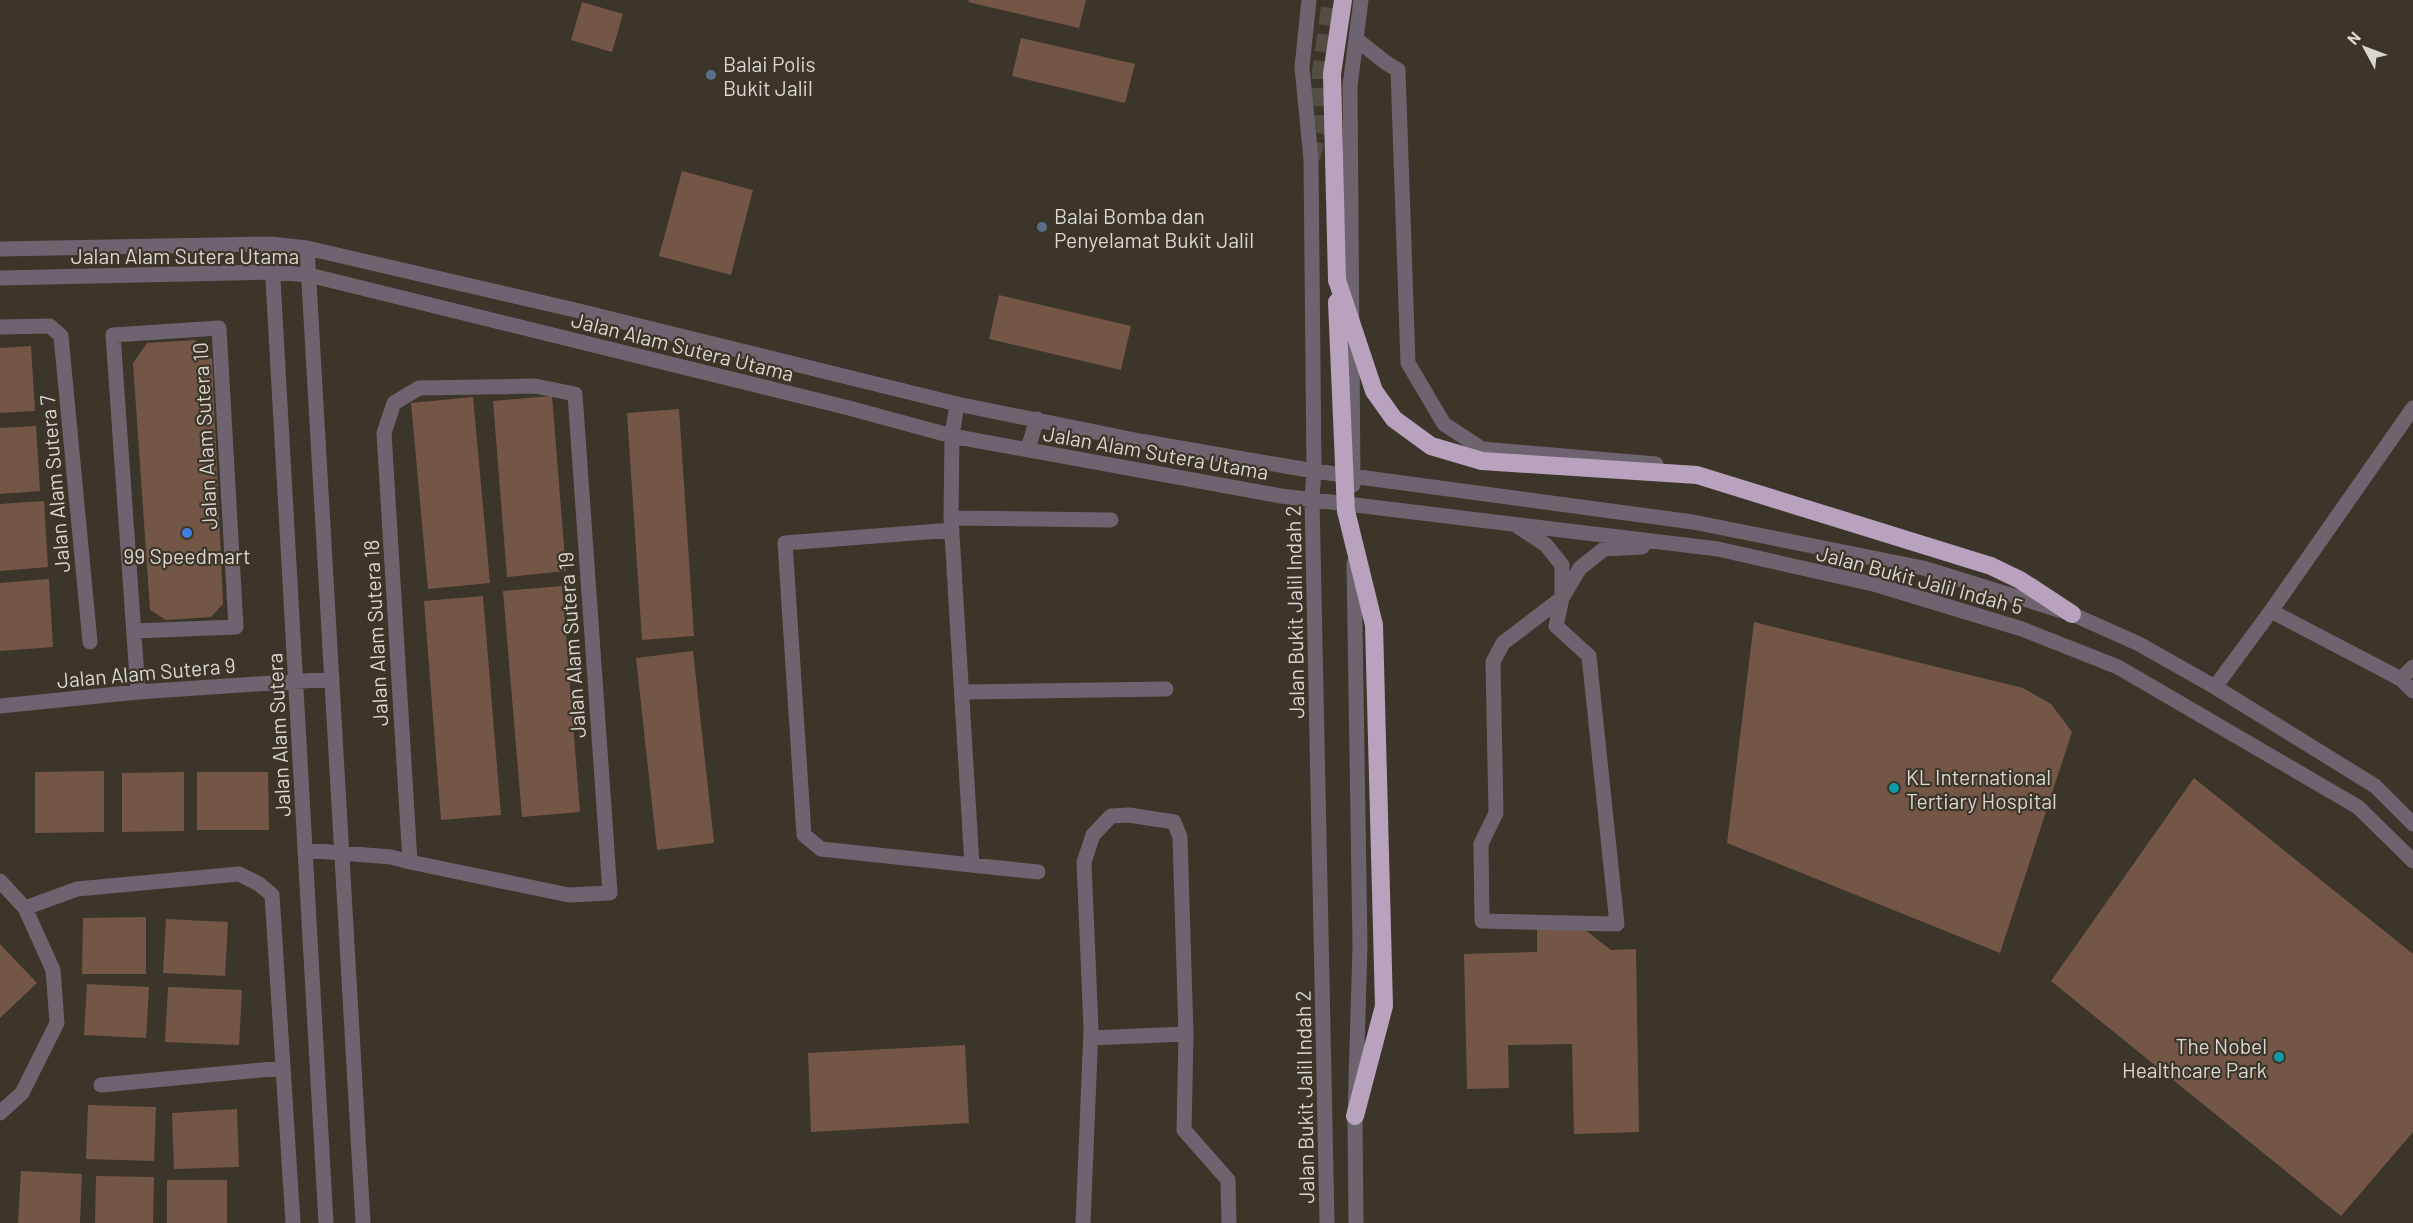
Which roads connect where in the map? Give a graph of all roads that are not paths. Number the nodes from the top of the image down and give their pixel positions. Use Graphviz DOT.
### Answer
graph roads {
  1 [pos="1309,0"];
  2 [pos="1343,0"];
  3 [pos="1361,0"];
  4 [pos="1356,39"];
  5 [pos="271,244"];
  6 [pos="307,248"];
  7 [pos="0,249"];
  8 [pos="273,272"];
  9 [pos="309,275"];
  10 [pos="0,278"];
  11 [pos="1336,280"];
  12 [pos="0,327"];
  13 [pos="575,394"];
  14 [pos="957,404"];
  15 [pos="2413,408"];
  16 [pos="1037,419"];
  17 [pos="952,436"];
  18 [pos="1028,449"];
  19 [pos="1679,466"];
  20 [pos="1314,471"];
  21 [pos="1353,475"];
  22 [pos="1312,499"];
  23 [pos="1353,504"];
  24 [pos="1111,520"];
  25 [pos="952,524"];
  26 [pos="1514,524"];
  27 [pos="1687,545"];
  28 [pos="1562,598"];
  29 [pos="2271,611"];
  30 [pos="2072,615"];
  31 [pos="134,631"];
  32 [pos="90,642"];
  33 [pos="2413,667"];
  34 [pos="332,679"];
  35 [pos="2402,680"];
  36 [pos="296,681"];
  37 [pos="2216,687"];
  38 [pos="1166,689"];
  39 [pos="2413,691"];
  40 [pos="138,692"];
  41 [pos="963,692"];
  42 [pos="0,706"];
  43 [pos="2413,824"];
  44 [pos="305,850"];
  45 [pos="342,853"];
  46 [pos="2413,861"];
  47 [pos="410,862"];
  48 [pos="972,865"];
  49 [pos="1038,872"];
  50 [pos="0,881"];
  51 [pos="25,908"];
  52 [pos="1186,1034"];
  53 [pos="1090,1038"];
  54 [pos="283,1068"];
  55 [pos="101,1085"];
  56 [pos="0,1113"];
  57 [pos="1355,1116"];
  58 [pos="293,1223"];
  59 [pos="326,1223"];
  60 [pos="363,1223"];
  61 [pos="1083,1223"];
  62 [pos="1229,1223"];
  63 [pos="1327,1223"];
  64 [pos="1356,1223"];
  1 -- 20 [label="street, Jalan Bukit Jalil Indah 2"];
  2 -- 11 [label="highway"];
  3 -- 4 [label="street"];
  4 -- 19 [label="street"];
  4 -- 21 [label="street"];
  5 -- 6 [label="street, Jalan Alam Sutera Utama"];
  5 -- 7 [label="street, Jalan Alam Sutera Utama"];
  5 -- 8 [label="street, Jalan Alam Sutera"];
  6 -- 9 [label="street"];
  6 -- 14 [label="street, Jalan Alam Sutera Utama"];
  8 -- 9 [label="street, Jalan Alam Sutera Utama"];
  8 -- 10 [label="street, Jalan Alam Sutera Utama"];
  8 -- 36 [label="street, Jalan Alam Sutera"];
  9 -- 17 [label="street, Jalan Alam Sutera Utama"];
  9 -- 34 [label="street"];
  11 -- 30 [label="highway, bridge"];
  11 -- 57 [label="highway, bridge"];
  12 -- 32 [label="street, Jalan Alam Sutera 7"];
  13 -- 47 [label="street, Jalan Alam Sutera 18"];
  13 -- 47 [label="street, Jalan Alam Sutera 19"];
  14 -- 16 [label="street, Jalan Alam Sutera Utama"];
  14 -- 17 [label="street"];
  15 -- 29 [label="street"];
  16 -- 18 [label="street"];
  16 -- 20 [label="street, Jalan Alam Sutera Utama"];
  17 -- 18 [label="street, Jalan Alam Sutera Utama"];
  17 -- 25 [label="street"];
  18 -- 22 [label="street, Jalan Alam Sutera Utama"];
  20 -- 21 [label="street, Jalan Alam Sutera Utama"];
  20 -- 22 [label="street, Jalan Bukit Jalil Indah 2"];
  21 -- 23 [label="street"];
  21 -- 30 [label="street, Jalan Bukit Jalil Indah 5"];
  22 -- 23 [label="street, Jalan Alam Sutera Utama"];
  22 -- 63 [label="street, Jalan Bukit Jalil Indah 2"];
  23 -- 26 [label="street, Jalan Bukit Jalil Indah 5"];
  23 -- 57 [label="street"];
  24 -- 25 [label="street"];
  25 -- 41 [label="street"];
  25 -- 48 [label="street"];
  26 -- 27 [label="street, Jalan Bukit Jalil Indah 5"];
  26 -- 28 [label="street"];
  27 -- 28 [label="street"];
  27 -- 46 [label="street, Jalan Bukit Jalil Indah 5"];
  28 -- 28 [label="street"];
  29 -- 35 [label="street"];
  29 -- 37 [label="street"];
  30 -- 37 [label="street, Jalan Bukit Jalil Indah 5"];
  31 -- 31 [label="street, Jalan Alam Sutera 10"];
  31 -- 40 [label="street, Jalan Alam Sutera 10"];
  33 -- 35 [label="street"];
  34 -- 36 [label="street, Jalan Alam Sutera 9"];
  34 -- 45 [label="street"];
  35 -- 39 [label="street"];
  36 -- 40 [label="street, Jalan Alam Sutera 9"];
  36 -- 44 [label="street, Jalan Alam Sutera"];
  37 -- 43 [label="street, Jalan Bukit Jalil Indah 5"];
  38 -- 41 [label="street"];
  40 -- 42 [label="street, Jalan Alam Sutera 9"];
  41 -- 48 [label="street"];
  44 -- 45 [label="street"];
  44 -- 59 [label="street, Jalan Alam Sutera"];
  45 -- 47 [label="street"];
  45 -- 60 [label="street"];
  48 -- 49 [label="street"];
  50 -- 51 [label="street"];
  51 -- 54 [label="street"];
  51 -- 56 [label="street"];
  52 -- 53 [label="street"];
  52 -- 53 [label="street"];
  52 -- 62 [label="street"];
  53 -- 61 [label="street"];
  54 -- 55 [label="street"];
  54 -- 58 [label="street"];
  57 -- 64 [label="street"];
}
